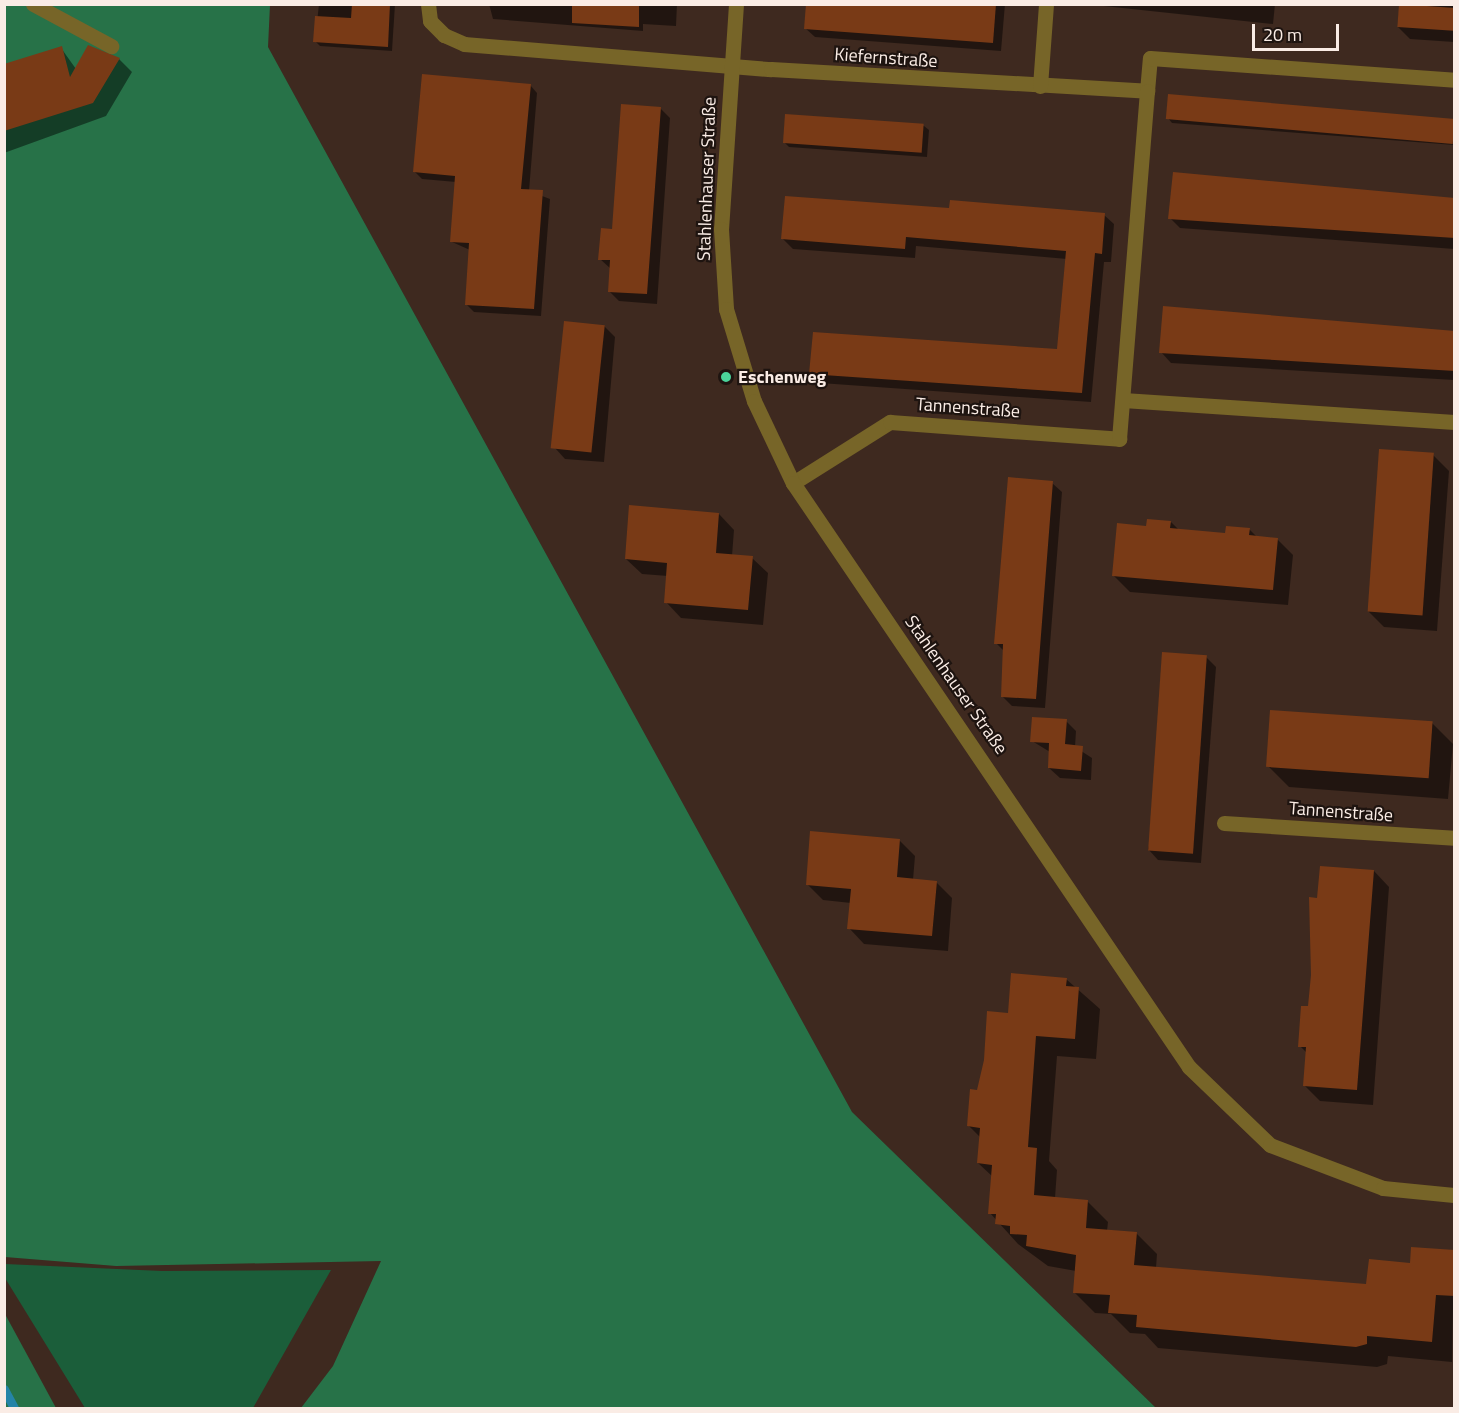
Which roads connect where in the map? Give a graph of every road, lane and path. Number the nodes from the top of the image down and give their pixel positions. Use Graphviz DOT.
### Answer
graph roads {
  1 [pos="33,4"];
  2 [pos="428,4"];
  3 [pos="736,4"];
  4 [pos="1046,4"];
  5 [pos="111,46"];
  6 [pos="730,65"];
  7 [pos="1455,80"];
  8 [pos="1040,86"];
  9 [pos="1147,91"];
  10 [pos="1123,400"];
  11 [pos="1455,422"];
  12 [pos="793,483"];
  13 [pos="1224,823"];
  14 [pos="1455,838"];
  15 [pos="1455,1194"];
  1 -- 5 [label="street"];
  2 -- 6 [label="street"];
  3 -- 6 [label="street, Stahlenhauser Straße"];
  4 -- 8 [label="street"];
  6 -- 8 [label="street, Kiefernstraße"];
  6 -- 12 [label="street, Stahlenhauser Straße"];
  7 -- 9 [label="street"];
  8 -- 9 [label="street, Kiefernstraße"];
  9 -- 10 [label="street, Tannenstraße"];
  10 -- 11 [label="street"];
  10 -- 12 [label="street, Tannenstraße"];
  12 -- 15 [label="street, Stahlenhauser Straße"];
  13 -- 14 [label="street, Tannenstraße"];
}
